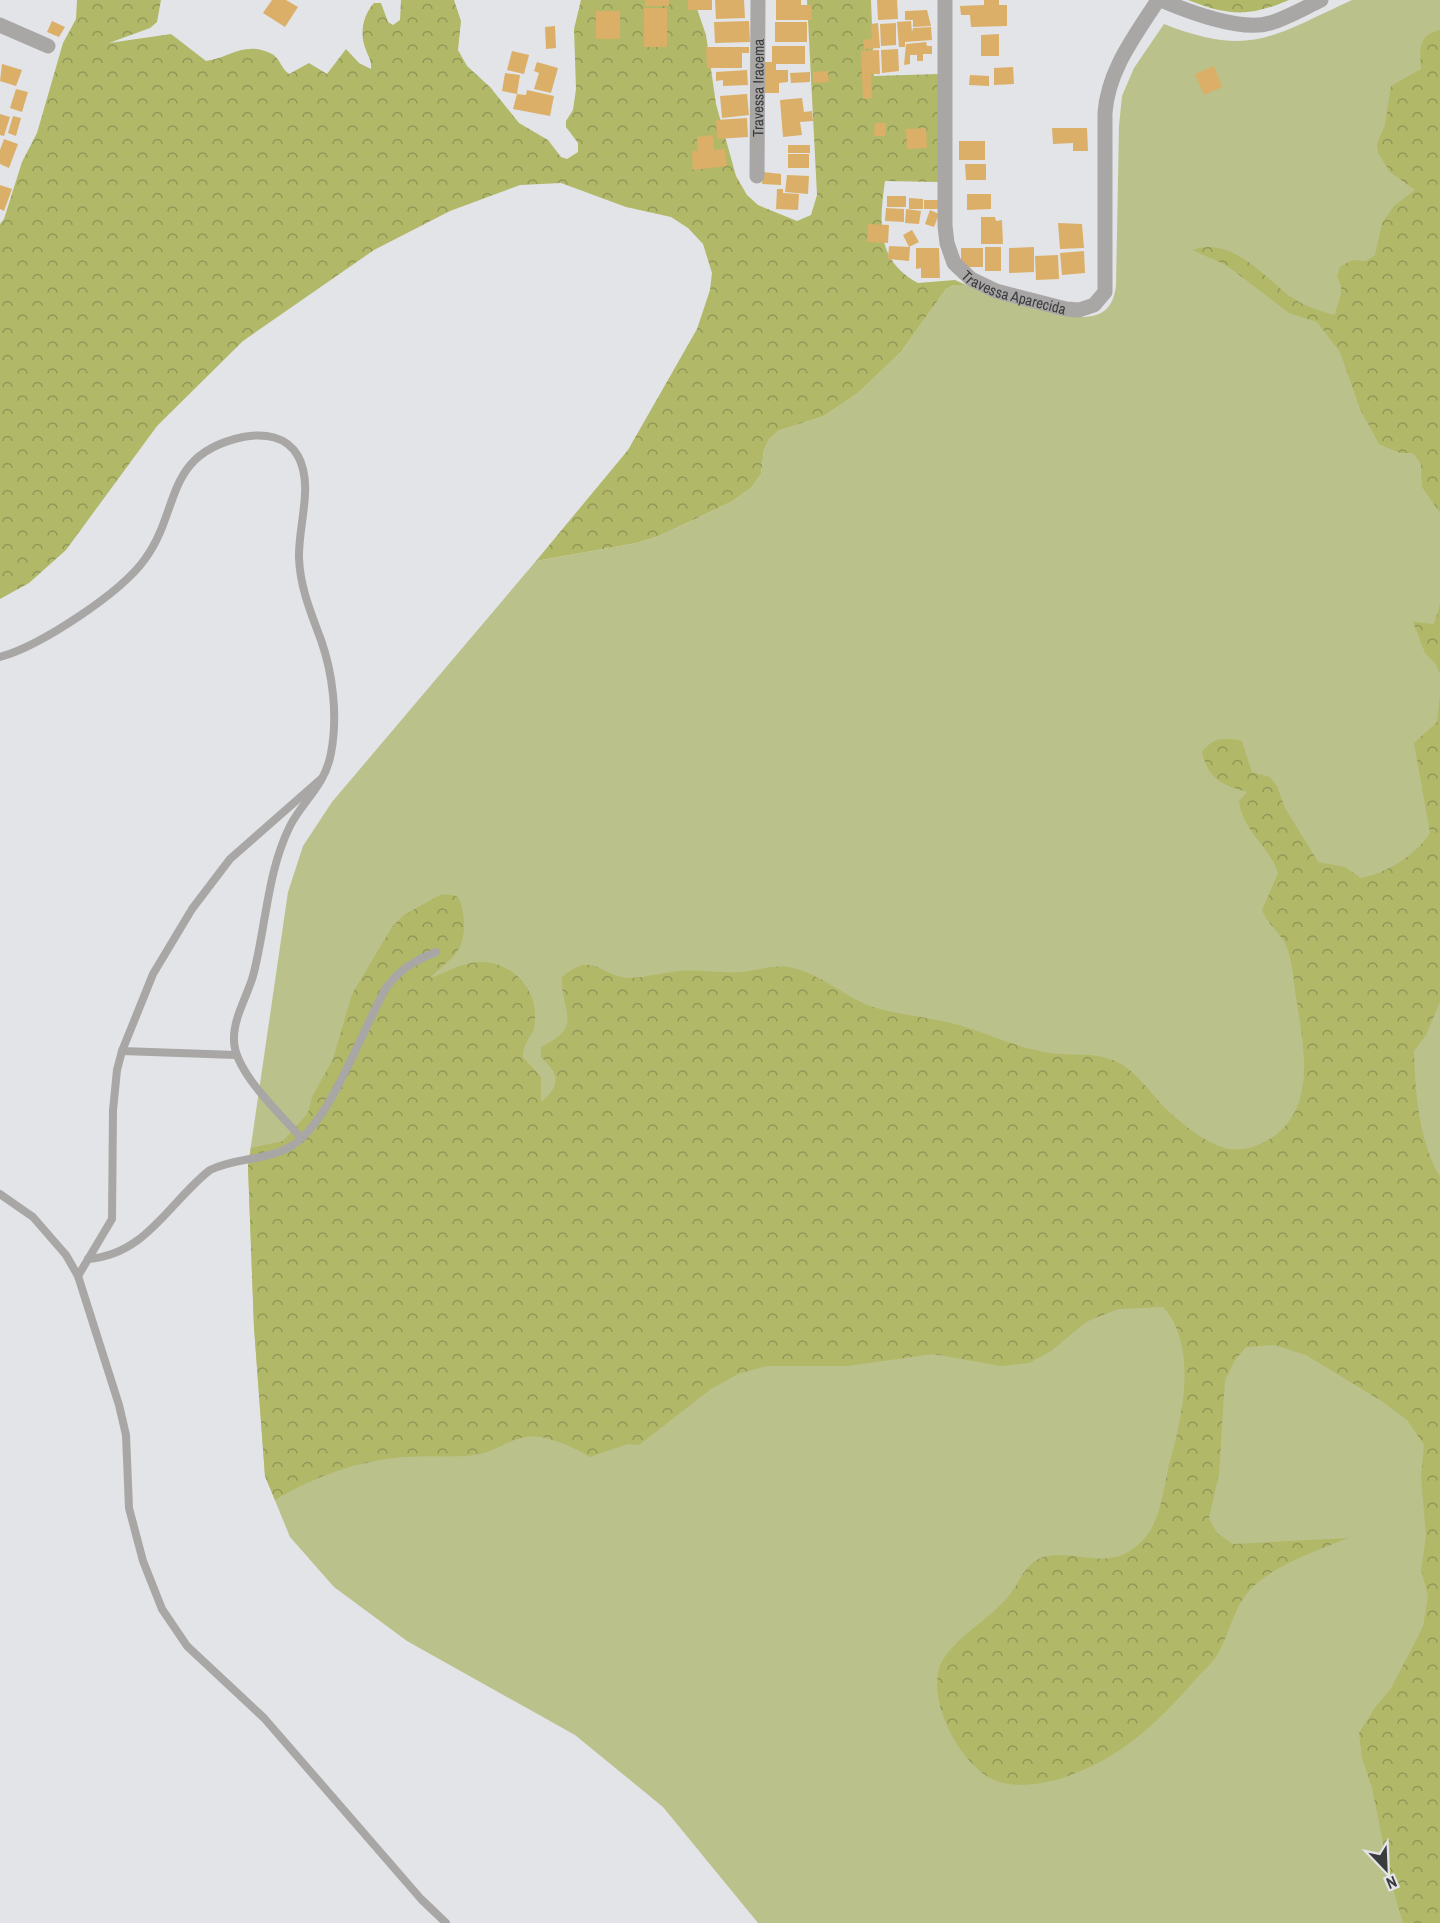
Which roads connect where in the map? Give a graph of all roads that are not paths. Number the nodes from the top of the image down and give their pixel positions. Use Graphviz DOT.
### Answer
graph roads {
  1 [pos="758,0"];
  2 [pos="945,0"];
  3 [pos="1159,0"];
  4 [pos="1321,0"];
  5 [pos="0,25"];
  6 [pos="48,46"];
  7 [pos="757,176"];
  8 [pos="0,657"];
  9 [pos="326,774"];
  10 [pos="436,952"];
  11 [pos="122,1051"];
  12 [pos="236,1055"];
  13 [pos="301,1138"];
  14 [pos="0,1194"];
  15 [pos="88,1259"];
  16 [pos="78,1276"];
  17 [pos="446,1923"];
  1 -- 7 [label="street, Travessa Iracema"];
  2 -- 3 [label="street, Travessa Aparecida"];
  3 -- 4 [label="street"];
  5 -- 6 [label="street"];
  8 -- 9 [label="lane"];
  9 -- 11 [label="lane"];
  9 -- 12 [label="lane"];
  10 -- 13 [label="lane"];
  11 -- 12 [label="lane"];
  11 -- 15 [label="lane"];
  12 -- 13 [label="lane"];
  13 -- 15 [label="lane"];
  14 -- 16 [label="lane"];
  15 -- 16 [label="lane"];
  16 -- 17 [label="lane"];
}
